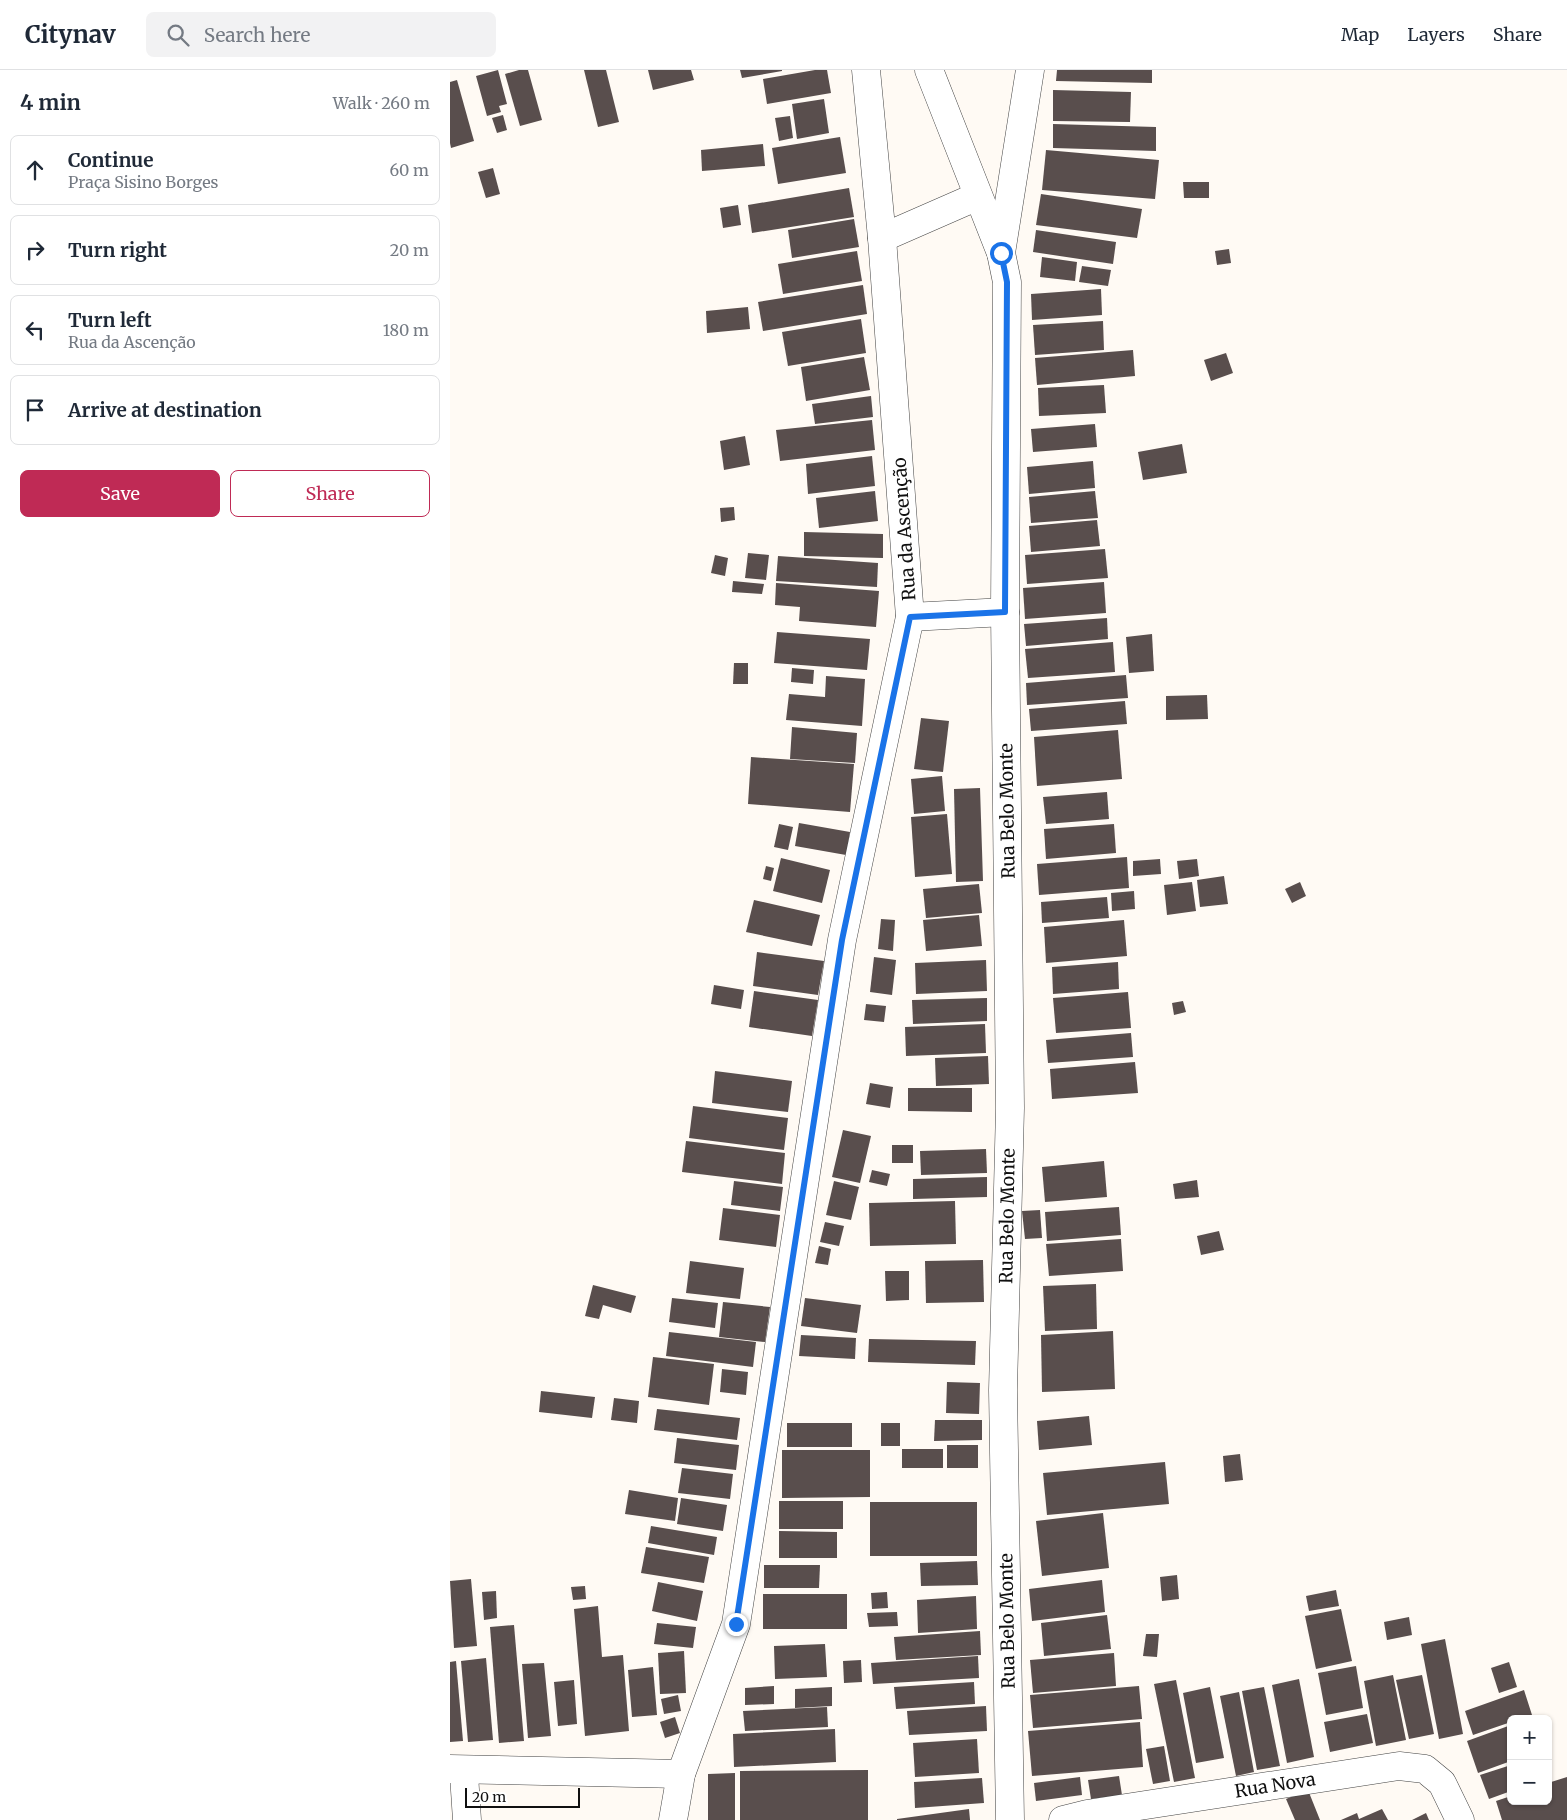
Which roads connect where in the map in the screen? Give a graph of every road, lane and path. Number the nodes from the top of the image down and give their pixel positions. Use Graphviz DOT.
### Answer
graph roads {
  1 [pos="866,70"];
  2 [pos="929,70"];
  3 [pos="1030,70"];
  4 [pos="978,196"];
  5 [pos="882,238"];
  6 [pos="1001,253"];
  7 [pos="1005,612"];
  8 [pos="910,617"];
  9 [pos="459,1770"];
  10 [pos="681,1774"];
  11 [pos="467,1820"];
  12 [pos="672,1820"];
  13 [pos="1010,1820"];
  14 [pos="1063,1820"];
  15 [pos="1460,1820"];
  1 -- 5 [label="street, Rua da Ascenção"];
  2 -- 4 [label="street"];
  3 -- 6 [label="street"];
  4 -- 5 [label="street"];
  4 -- 6 [label="street"];
  5 -- 8 [label="street, Rua da Ascenção"];
  6 -- 7 [label="street, Rua Belo Monte"];
  7 -- 8 [label="street"];
  7 -- 13 [label="street, Rua Belo Monte"];
  8 -- 10 [label="street, Rua da Ascenção"];
  9 -- 10 [label="street"];
  9 -- 11 [label="street"];
  10 -- 12 [label="street, Rua da Ascenção"];
  14 -- 15 [label="street, Rua Nova"];
}
